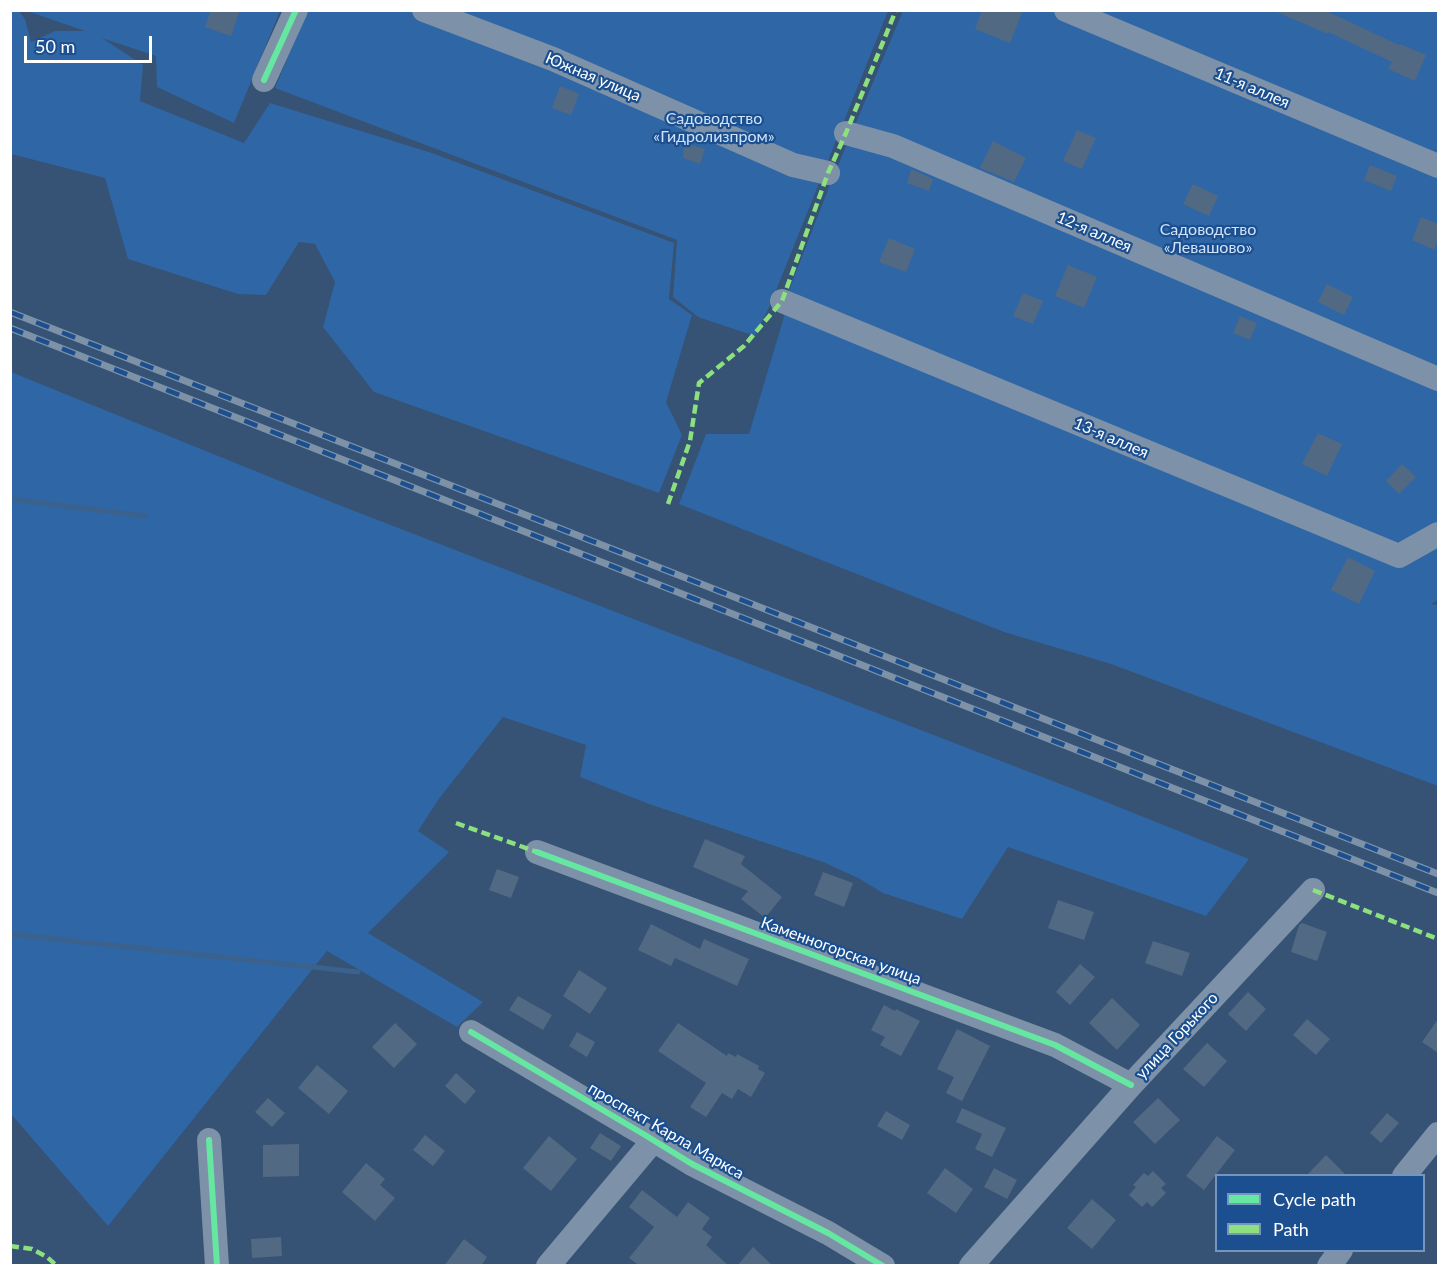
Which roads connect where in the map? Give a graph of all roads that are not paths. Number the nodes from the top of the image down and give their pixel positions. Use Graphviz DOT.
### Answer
graph roads {
  1 [pos="424,10"];
  2 [pos="1066,10"];
  3 [pos="291,12"];
  4 [pos="264,80"];
  5 [pos="846,133"];
  6 [pos="1438,166"];
  7 [pos="828,173"];
  8 [pos="782,301"];
  9 [pos="1438,380"];
  10 [pos="1438,534"];
  11 [pos="537,852"];
  12 [pos="1313,890"];
  13 [pos="471,1032"];
  14 [pos="1131,1086"];
  15 [pos="1438,1134"];
  16 [pos="209,1140"];
  17 [pos="653,1141"];
  18 [pos="1406,1174"];
  19 [pos="1340,1252"];
  20 [pos="217,1266"];
  21 [pos="548,1266"];
  22 [pos="883,1266"];
  23 [pos="971,1266"];
  24 [pos="1329,1266"];
  1 -- 7 [label="street, Южная улица"];
  2 -- 6 [label="street, 11-я аллея"];
  3 -- 4 [label="street"];
  5 -- 9 [label="street, 12-я аллея"];
  8 -- 10 [label="street, 13-я аллея"];
  11 -- 14 [label="street, Каменногорская улица"];
  12 -- 14 [label="street, улица Горького"];
  13 -- 17 [label="street, проспект Карла Маркса"];
  14 -- 23 [label="street, улица Горького"];
  15 -- 18 [label="street"];
  16 -- 20 [label="street"];
  17 -- 21 [label="street"];
  17 -- 22 [label="street, проспект Карла Маркса"];
  19 -- 24 [label="street"];
}
